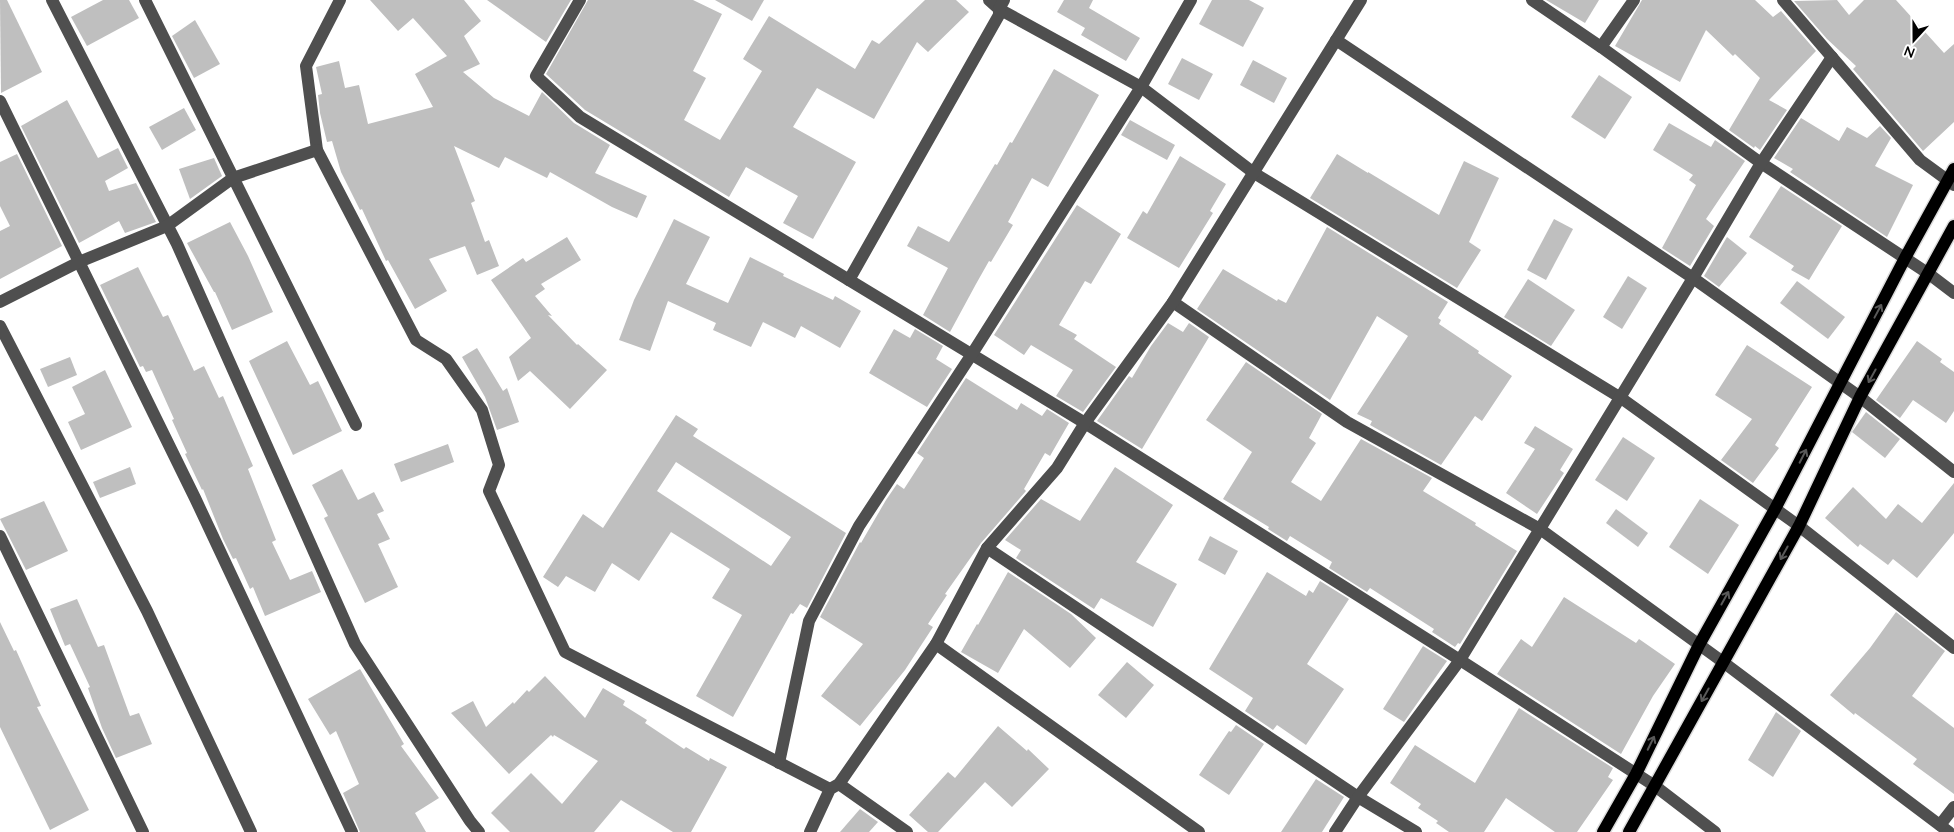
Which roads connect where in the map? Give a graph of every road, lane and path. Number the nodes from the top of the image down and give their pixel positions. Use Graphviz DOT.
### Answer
graph roads {
  1 [pos="52,0"];
  2 [pos="145,0"];
  3 [pos="340,0"];
  4 [pos="580,0"];
  5 [pos="989,0"];
  6 [pos="1191,0"];
  7 [pos="1361,0"];
  8 [pos="1532,0"];
  9 [pos="1634,0"];
  10 [pos="1783,0"];
  11 [pos="1001,4"];
  12 [pos="1336,40"];
  13 [pos="1601,47"];
  14 [pos="1832,57"];
  15 [pos="1141,87"];
  16 [pos="0,101"];
  17 [pos="317,150"];
  18 [pos="1761,163"];
  19 [pos="1254,173"];
  20 [pos="233,178"];
  21 [pos="1952,178"];
  22 [pos="167,226"];
  23 [pos="1954,226"];
  24 [pos="1906,258"];
  25 [pos="79,262"];
  26 [pos="1929,274"];
  27 [pos="1694,278"];
  28 [pos="849,280"];
  29 [pos="1954,293"];
  30 [pos="0,302"];
  31 [pos="1174,302"];
  32 [pos="0,326"];
  33 [pos="972,354"];
  34 [pos="1840,383"];
  35 [pos="1860,397"];
  36 [pos="1621,398"];
  37 [pos="1085,423"];
  38 [pos="356,424"];
  39 [pos="1954,472"];
  40 [pos="1775,509"];
  41 [pos="1799,526"];
  42 [pos="1540,529"];
  43 [pos="0,536"];
  44 [pos="987,548"];
  45 [pos="936,644"];
  46 [pos="1699,645"];
  47 [pos="1954,648"];
  48 [pos="1460,660"];
  49 [pos="1723,662"];
  50 [pos="779,763"];
  51 [pos="1636,774"];
  52 [pos="835,786"];
  53 [pos="1655,786"];
  54 [pos="1358,797"];
  55 [pos="1954,807"];
  56 [pos="1945,828"];
  57 [pos="143,832"];
  58 [pos="251,832"];
  59 [pos="352,832"];
  60 [pos="479,832"];
  61 [pos="810,832"];
  62 [pos="907,832"];
  63 [pos="1199,832"];
  64 [pos="1335,832"];
  65 [pos="1416,832"];
  66 [pos="1603,832"];
  67 [pos="1629,832"];
  68 [pos="1715,832"];
  1 -- 22 [label="street"];
  2 -- 20 [label="street"];
  3 -- 17 [label="street"];
  4 -- 28 [label="street"];
  5 -- 11 [label="street"];
  6 -- 15 [label="street"];
  7 -- 12 [label="street"];
  8 -- 13 [label="street"];
  9 -- 13 [label="street"];
  10 -- 14 [label="street"];
  11 -- 15 [label="street"];
  11 -- 28 [label="street"];
  12 -- 19 [label="street"];
  12 -- 27 [label="street"];
  13 -- 18 [label="street"];
  14 -- 18 [label="street"];
  14 -- 21 [label="street"];
  15 -- 19 [label="street"];
  15 -- 33 [label="street"];
  16 -- 25 [label="street"];
  17 -- 20 [label="street"];
  17 -- 50 [label="street"];
  18 -- 24 [label="street"];
  18 -- 27 [label="street"];
  19 -- 31 [label="street"];
  19 -- 36 [label="street"];
  20 -- 22 [label="street"];
  20 -- 38 [label="street"];
  21 -- 24 [label="main road"];
  22 -- 25 [label="street"];
  22 -- 60 [label="street"];
  23 -- 26 [label="main road"];
  24 -- 26 [label="street"];
  34 -- 24 [label="main road, one-way"];
  25 -- 30 [label="street"];
  25 -- 59 [label="street"];
  26 -- 29 [label="street"];
  26 -- 35 [label="main road, one-way"];
  27 -- 34 [label="street"];
  27 -- 36 [label="street"];
  28 -- 33 [label="street"];
  31 -- 37 [label="street"];
  31 -- 42 [label="street"];
  32 -- 58 [label="street"];
  33 -- 37 [label="street"];
  33 -- 50 [label="street"];
  34 -- 35 [label="street"];
  40 -- 34 [label="main road, one-way"];
  35 -- 39 [label="street"];
  35 -- 41 [label="main road"];
  36 -- 40 [label="street"];
  36 -- 42 [label="street"];
  37 -- 44 [label="street"];
  37 -- 48 [label="street"];
  40 -- 41 [label="street"];
  46 -- 40 [label="main road, one-way"];
  41 -- 47 [label="street"];
  41 -- 49 [label="main road, one-way"];
  42 -- 46 [label="street"];
  42 -- 48 [label="street"];
  43 -- 57 [label="street"];
  44 -- 45 [label="street"];
  44 -- 54 [label="street"];
  45 -- 52 [label="street"];
  45 -- 63 [label="street"];
  46 -- 49 [label="street"];
  51 -- 46 [label="main road, one-way"];
  48 -- 51 [label="street"];
  48 -- 54 [label="street"];
  49 -- 53 [label="main road, one-way"];
  49 -- 56 [label="street"];
  50 -- 52 [label="street"];
  51 -- 53 [label="street"];
  51 -- 66 [label="main road"];
  52 -- 61 [label="street"];
  52 -- 62 [label="street"];
  53 -- 67 [label="main road"];
  53 -- 68 [label="street"];
  54 -- 64 [label="street"];
  54 -- 65 [label="street"];
  55 -- 56 [label="street"];
}
